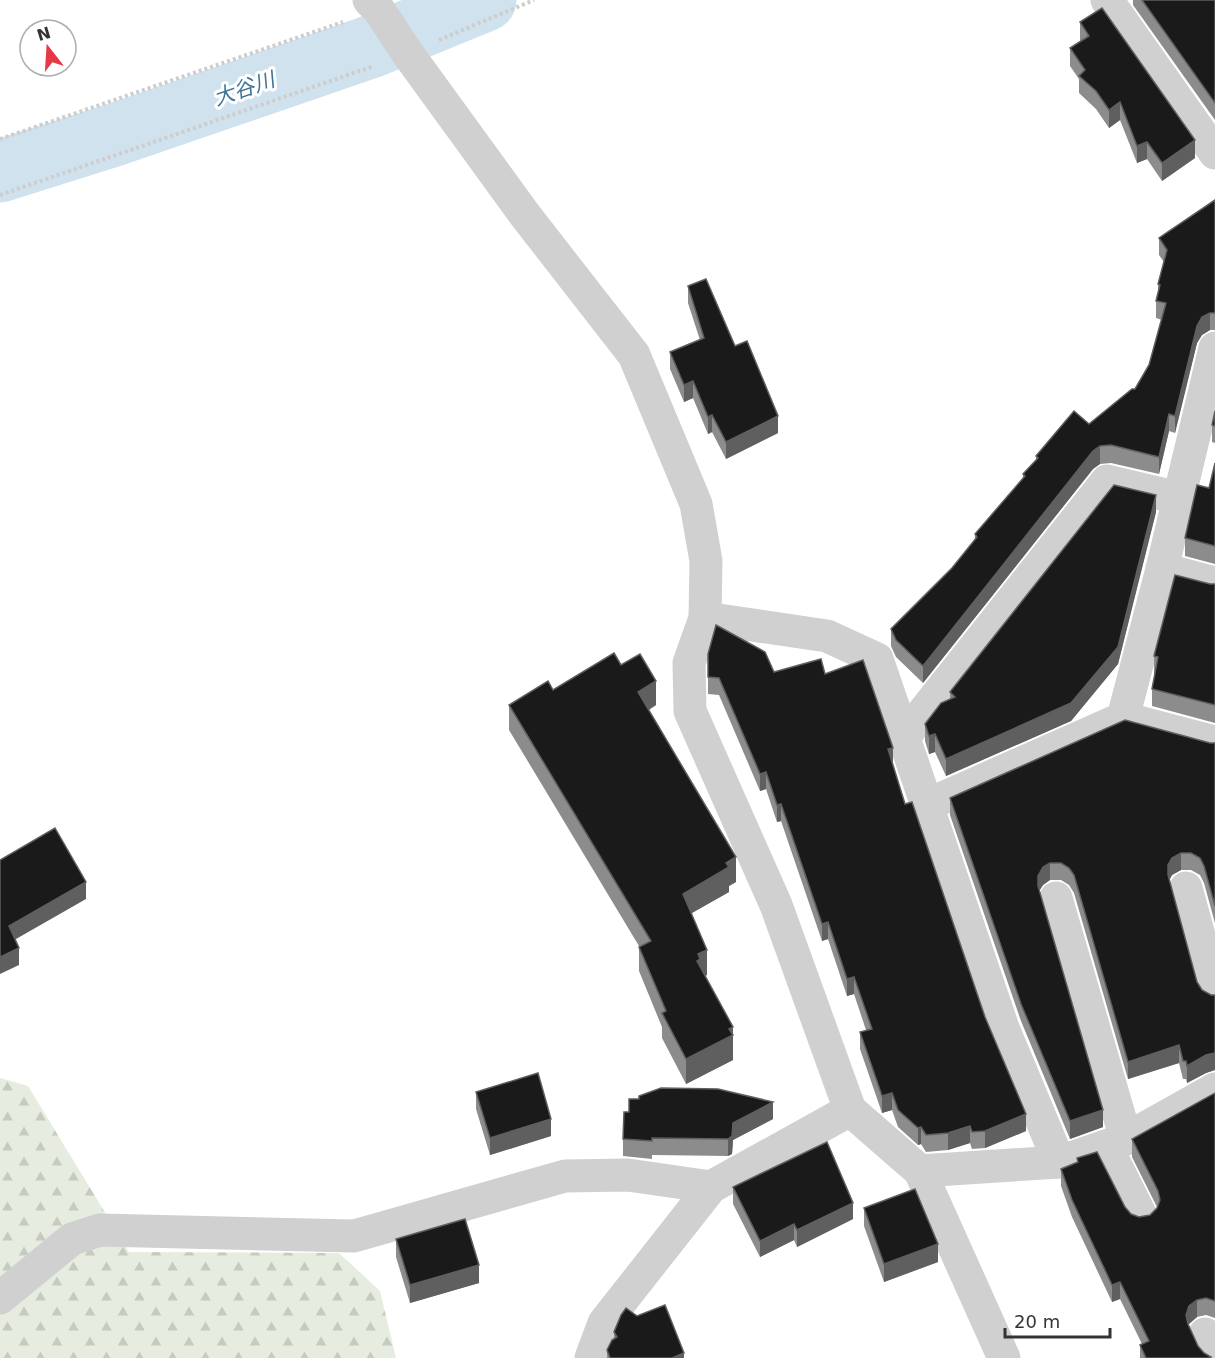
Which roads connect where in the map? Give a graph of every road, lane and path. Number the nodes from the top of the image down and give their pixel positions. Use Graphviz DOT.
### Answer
graph roads {
  1 [pos="534,0"];
  2 [pos="1107,0"];
  3 [pos="374,5"];
  4 [pos="408,54"];
  5 [pos="0,139"];
  6 [pos="1215,153"];
  7 [pos="0,195"];
  8 [pos="1215,348"];
  9 [pos="1179,498"];
  10 [pos="1162,569"];
  11 [pos="1215,583"];
  12 [pos="705,618"];
  13 [pos="1123,718"];
  14 [pos="903,738"];
  15 [pos="1215,742"];
  16 [pos="927,805"];
  17 [pos="1186,888"];
  18 [pos="1056,898"];
  19 [pos="1215,994"];
  20 [pos="1215,1089"];
  21 [pos="850,1110"];
  22 [pos="1116,1143"];
  23 [pos="1059,1162"];
  24 [pos="920,1171"];
  25 [pos="711,1186"];
  26 [pos="1141,1216"];
  27 [pos="0,1298"];
  28 [pos="591,1358"];
  29 [pos="1004,1358"];
  1 -- 4 [label="path"];
  2 -- 6 [label="street"];
  3 -- 4 [label="street"];
  3 -- 5 [label="path"];
  4 -- 7 [label="path"];
  4 -- 12 [label="street"];
  8 -- 9 [label="street"];
  9 -- 10 [label="street"];
  9 -- 14 [label="street"];
  10 -- 11 [label="street"];
  10 -- 13 [label="street"];
  12 -- 14 [label="street"];
  12 -- 21 [label="street"];
  13 -- 15 [label="street"];
  13 -- 16 [label="street"];
  14 -- 16 [label="street"];
  16 -- 23 [label="street"];
  17 -- 19 [label="street"];
  18 -- 22 [label="street"];
  20 -- 22 [label="street"];
  21 -- 24 [label="street"];
  21 -- 25 [label="street"];
  22 -- 23 [label="street"];
  22 -- 26 [label="street"];
  23 -- 24 [label="street"];
  24 -- 29 [label="street"];
  25 -- 27 [label="street"];
  25 -- 28 [label="street"];
}
